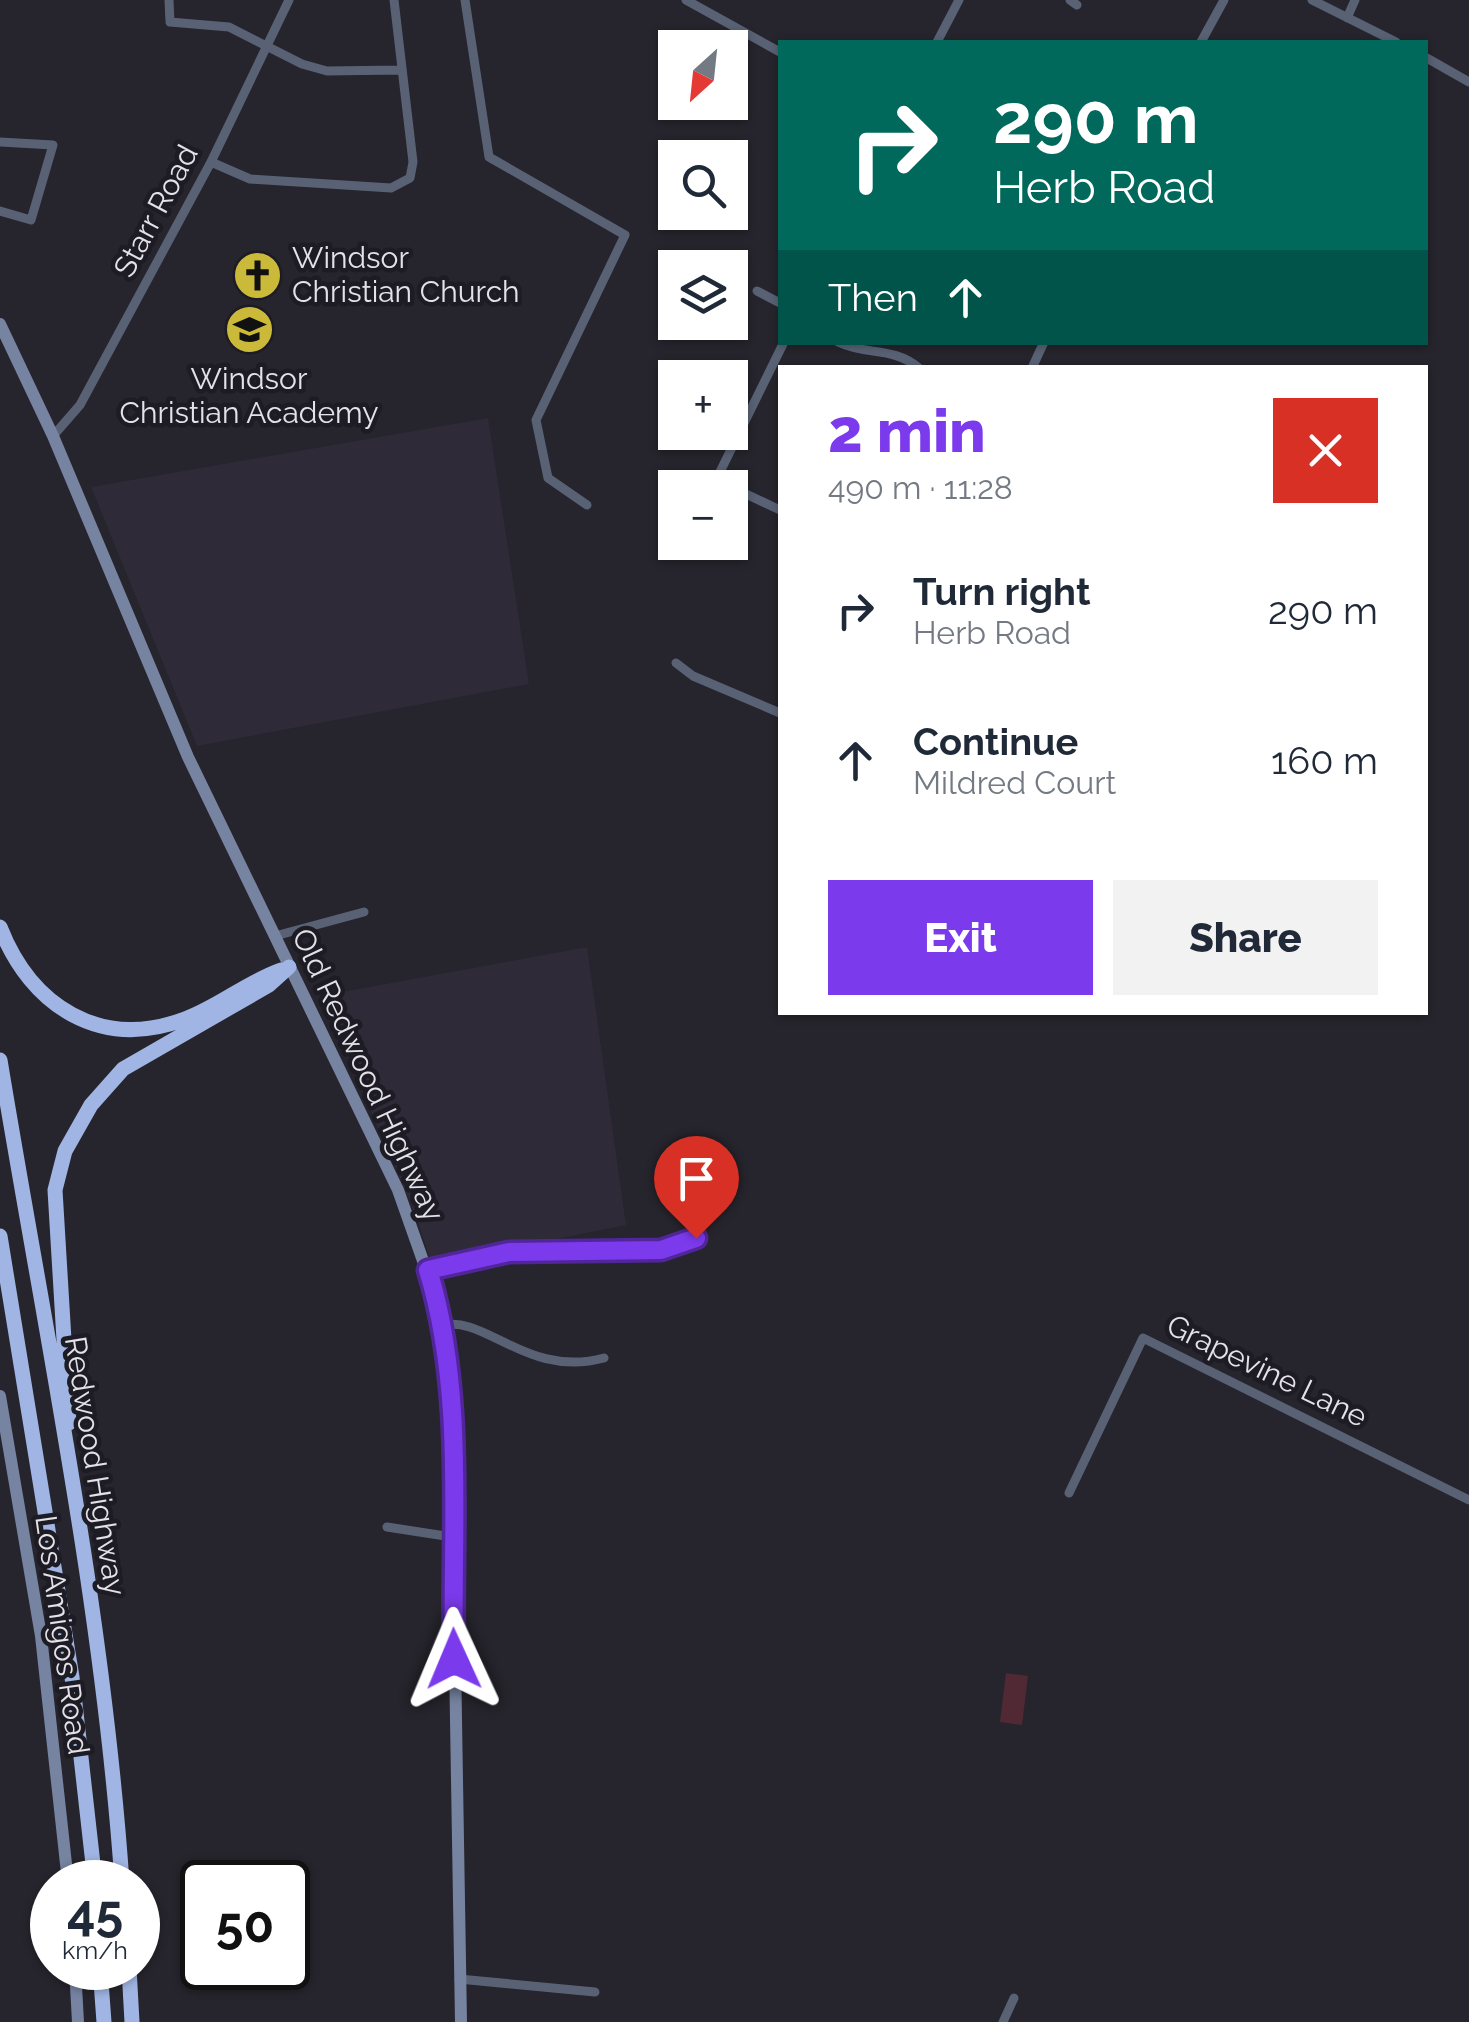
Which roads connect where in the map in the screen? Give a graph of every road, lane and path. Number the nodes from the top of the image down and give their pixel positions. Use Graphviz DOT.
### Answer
graph roads {
  1 [pos="170,0"];
  2 [pos="289,0"];
  3 [pos="394,0"];
  4 [pos="465,0"];
  5 [pos="686,0"];
  6 [pos="959,0"];
  7 [pos="1224,0"];
  8 [pos="1312,0"];
  9 [pos="1356,0"];
  10 [pos="1347,18"];
  11 [pos="938,40"];
  12 [pos="1202,40"];
  13 [pos="1392,40"];
  14 [pos="268,46"];
  15 [pos="778,51"];
  16 [pos="1428,59"];
  17 [pos="1469,68"];
  18 [pos="399,70"];
  19 [pos="1466,80"];
  20 [pos="0,142"];
  21 [pos="211,162"];
  22 [pos="0,211"];
  23 [pos="757,291"];
  24 [pos="778,302"];
  25 [pos="0,324"];
  26 [pos="783,345"];
  27 [pos="845,345"];
  28 [pos="915,365"];
  29 [pos="53,436"];
  30 [pos="587,504"];
  31 [pos="778,509"];
  32 [pos="676,663"];
  33 [pos="778,712"];
  34 [pos="364,912"];
  35 [pos="0,927"];
  36 [pos="274,936"];
  37 [pos="290,966"];
  38 [pos="0,1060"];
  39 [pos="0,1236"];
  40 [pos="696,1238"];
  41 [pos="428,1270"];
  42 [pos="441,1326"];
  43 [pos="604,1358"];
  44 [pos="0,1396"];
  45 [pos="1069,1493"];
  46 [pos="1469,1500"];
  47 [pos="74,1502"];
  48 [pos="387,1527"];
  49 [pos="452,1537"];
  50 [pos="66,1860"];
  51 [pos="93,1860"];
  52 [pos="120,1860"];
  53 [pos="458,1979"];
  54 [pos="76,1990"];
  55 [pos="102,1990"];
  56 [pos="130,1990"];
  57 [pos="595,1992"];
  58 [pos="1014,1998"];
  59 [pos="78,2022"];
  60 [pos="104,2022"];
  61 [pos="132,2022"];
  62 [pos="461,2022"];
  63 [pos="1002,2022"];
  1 -- 14 [label="street"];
  2 -- 14 [label="street, Starr Road"];
  3 -- 18 [label="street"];
  4 -- 30 [label="street"];
  5 -- 15 [label="street"];
  6 -- 11 [label="street"];
  7 -- 12 [label="street"];
  8 -- 10 [label="street"];
  9 -- 10 [label="street"];
  10 -- 13 [label="street"];
  14 -- 18 [label="street"];
  14 -- 21 [label="street, Starr Road"];
  16 -- 19 [label="street"];
  17 -- 19 [label="street"];
  18 -- 21 [label="street"];
  20 -- 22 [label="street"];
  21 -- 29 [label="street, Starr Road"];
  23 -- 24 [label="street"];
  25 -- 29 [label="main road, Old Redwood Highway"];
  26 -- 31 [label="street"];
  27 -- 28 [label="street"];
  29 -- 36 [label="main road, Old Redwood Highway"];
  32 -- 33 [label="street"];
  34 -- 36 [label="street"];
  35 -- 37 [label="highway"];
  36 -- 37 [label="main road, Old Redwood Highway"];
  37 -- 41 [label="main road, Old Redwood Highway"];
  37 -- 47 [label="highway"];
  38 -- 47 [label="highway, Redwood Highway"];
  39 -- 51 [label="highway, Redwood Highway"];
  40 -- 41 [label="street"];
  41 -- 42 [label="main road, Old Redwood Highway"];
  42 -- 43 [label="street"];
  42 -- 49 [label="main road, Old Redwood Highway"];
  44 -- 50 [label="main road, Los Amigos Road"];
  45 -- 46 [label="street, Grapevine Lane"];
  47 -- 52 [label="highway, Redwood Highway"];
  48 -- 49 [label="street"];
  49 -- 53 [label="main road, Old Redwood Highway"];
  53 -- 57 [label="street"];
  53 -- 62 [label="main road, Old Redwood Highway"];
  54 -- 59 [label="main road"];
  55 -- 60 [label="highway"];
  56 -- 61 [label="highway"];
  58 -- 63 [label="street"];
}
